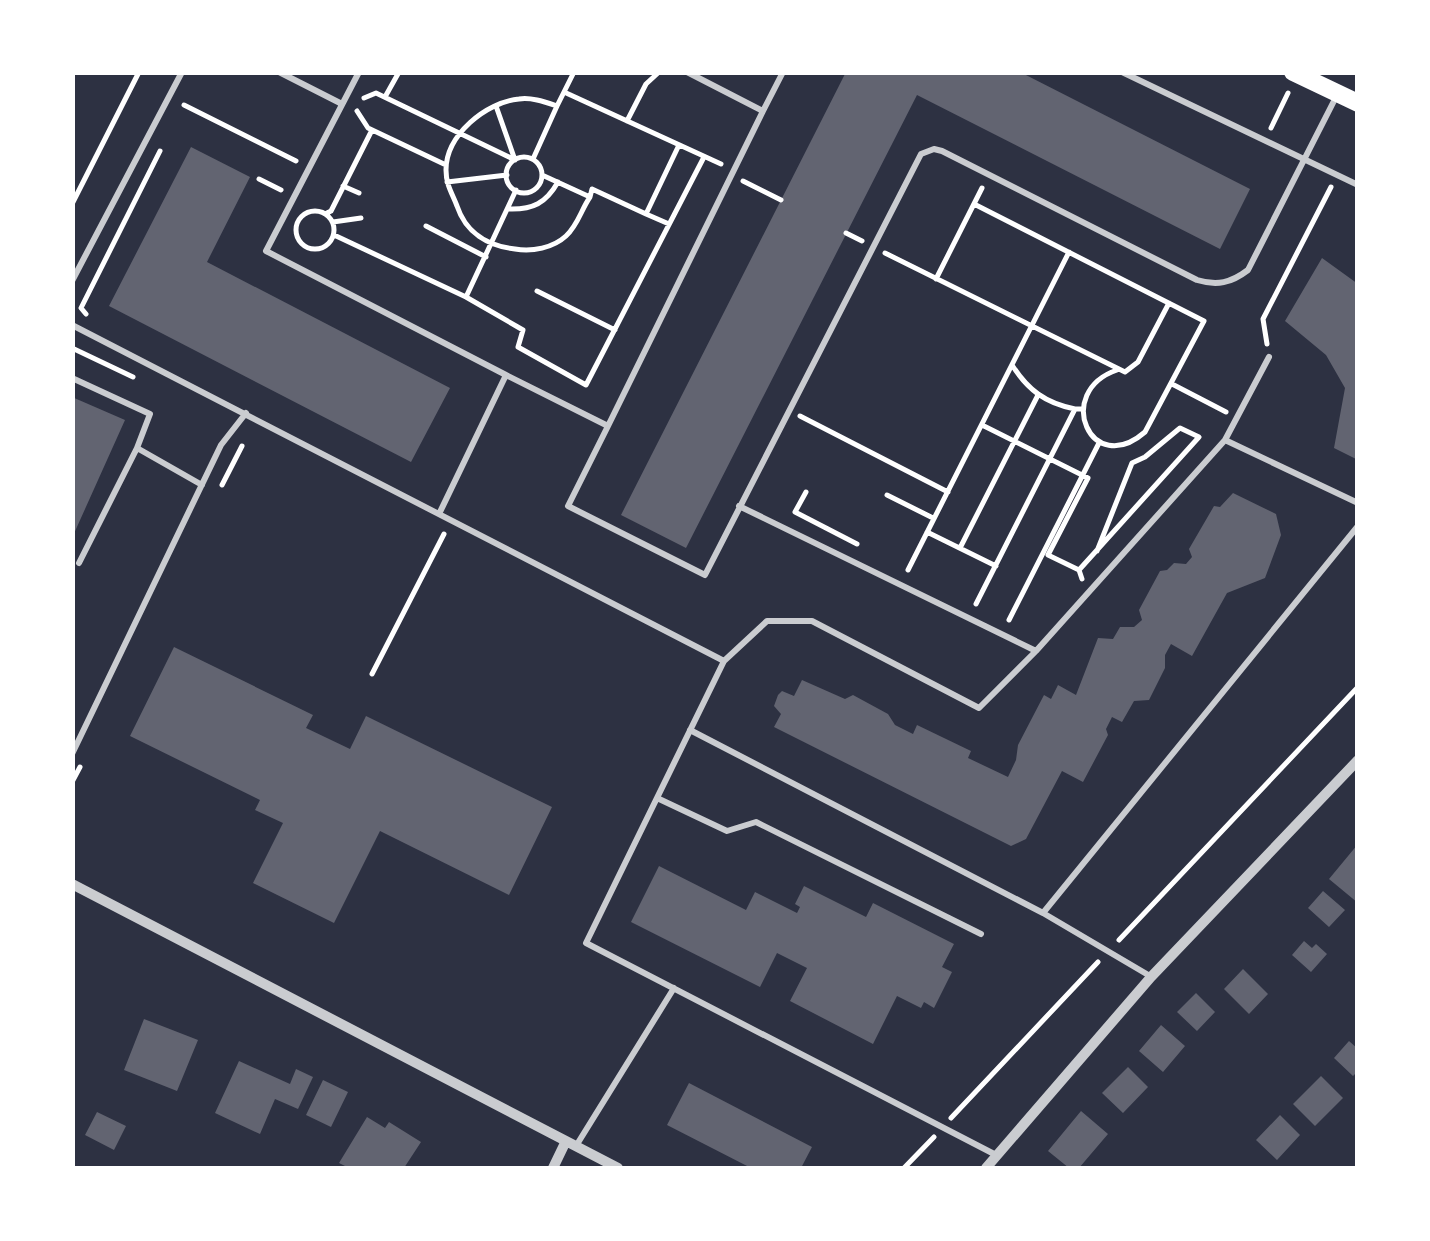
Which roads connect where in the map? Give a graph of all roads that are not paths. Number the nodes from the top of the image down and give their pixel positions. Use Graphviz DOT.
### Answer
graph roads {
  1 [pos="279,72"];
  2 [pos="359,72"];
  3 [pos="687,72"];
  4 [pos="783,72"];
  5 [pos="1122,72"];
  6 [pos="181,73"];
  7 [pos="1295,74"];
  8 [pos="1338,94"];
  9 [pos="1358,103"];
  10 [pos="342,104"];
  11 [pos="764,111"];
  12 [pos="1305,159"];
  13 [pos="1358,185"];
  14 [pos="72,281"];
  15 [pos="72,324"];
  16 [pos="1270,357"];
  17 [pos="506,375"];
  18 [pos="72,378"];
  19 [pos="246,413"];
  20 [pos="608,426"];
  21 [pos="1225,440"];
  22 [pos="137,448"];
  23 [pos="202,485"];
  24 [pos="1358,503"];
  25 [pos="739,506"];
  26 [pos="440,512"];
  27 [pos="1358,526"];
  28 [pos="78,563"];
  29 [pos="1036,651"];
  30 [pos="724,661"];
  31 [pos="690,730"];
  32 [pos="72,754"];
  33 [pos="1358,760"];
  34 [pos="657,798"];
  35 [pos="72,884"];
  36 [pos="1043,913"];
  37 [pos="982,934"];
  38 [pos="1152,977"];
  39 [pos="674,988"];
  40 [pos="571,1144"];
  41 [pos="998,1156"];
  42 [pos="553,1168"];
  43 [pos="618,1168"];
  44 [pos="986,1168"];
  1 -- 10 [label="lane"];
  2 -- 10 [label="lane"];
  3 -- 11 [label="lane"];
  4 -- 11 [label="lane"];
  5 -- 12 [label="lane"];
  6 -- 14 [label="lane"];
  7 -- 8 [label="main road"];
  8 -- 9 [label="main road"];
  8 -- 12 [label="lane"];
  10 -- 17 [label="lane"];
  11 -- 20 [label="lane"];
  12 -- 13 [label="lane"];
  12 -- 25 [label="lane"];
  15 -- 19 [label="lane"];
  16 -- 21 [label="lane"];
  17 -- 20 [label="lane"];
  17 -- 26 [label="lane"];
  18 -- 22 [label="lane"];
  19 -- 23 [label="lane"];
  19 -- 26 [label="lane"];
  20 -- 25 [label="lane"];
  21 -- 24 [label="lane"];
  21 -- 29 [label="lane"];
  22 -- 23 [label="lane"];
  22 -- 28 [label="lane"];
  23 -- 32 [label="lane"];
  25 -- 29 [label="lane"];
  26 -- 30 [label="lane"];
  27 -- 36 [label="lane"];
  29 -- 30 [label="lane"];
  30 -- 31 [label="lane"];
  31 -- 34 [label="lane"];
  31 -- 36 [label="lane"];
  33 -- 38 [label="street"];
  34 -- 37 [label="lane"];
  34 -- 39 [label="lane"];
  35 -- 40 [label="street"];
  36 -- 38 [label="lane"];
  38 -- 41 [label="street"];
  39 -- 40 [label="lane"];
  39 -- 41 [label="lane"];
  40 -- 42 [label="street"];
  40 -- 43 [label="street"];
  41 -- 44 [label="street"];
}
